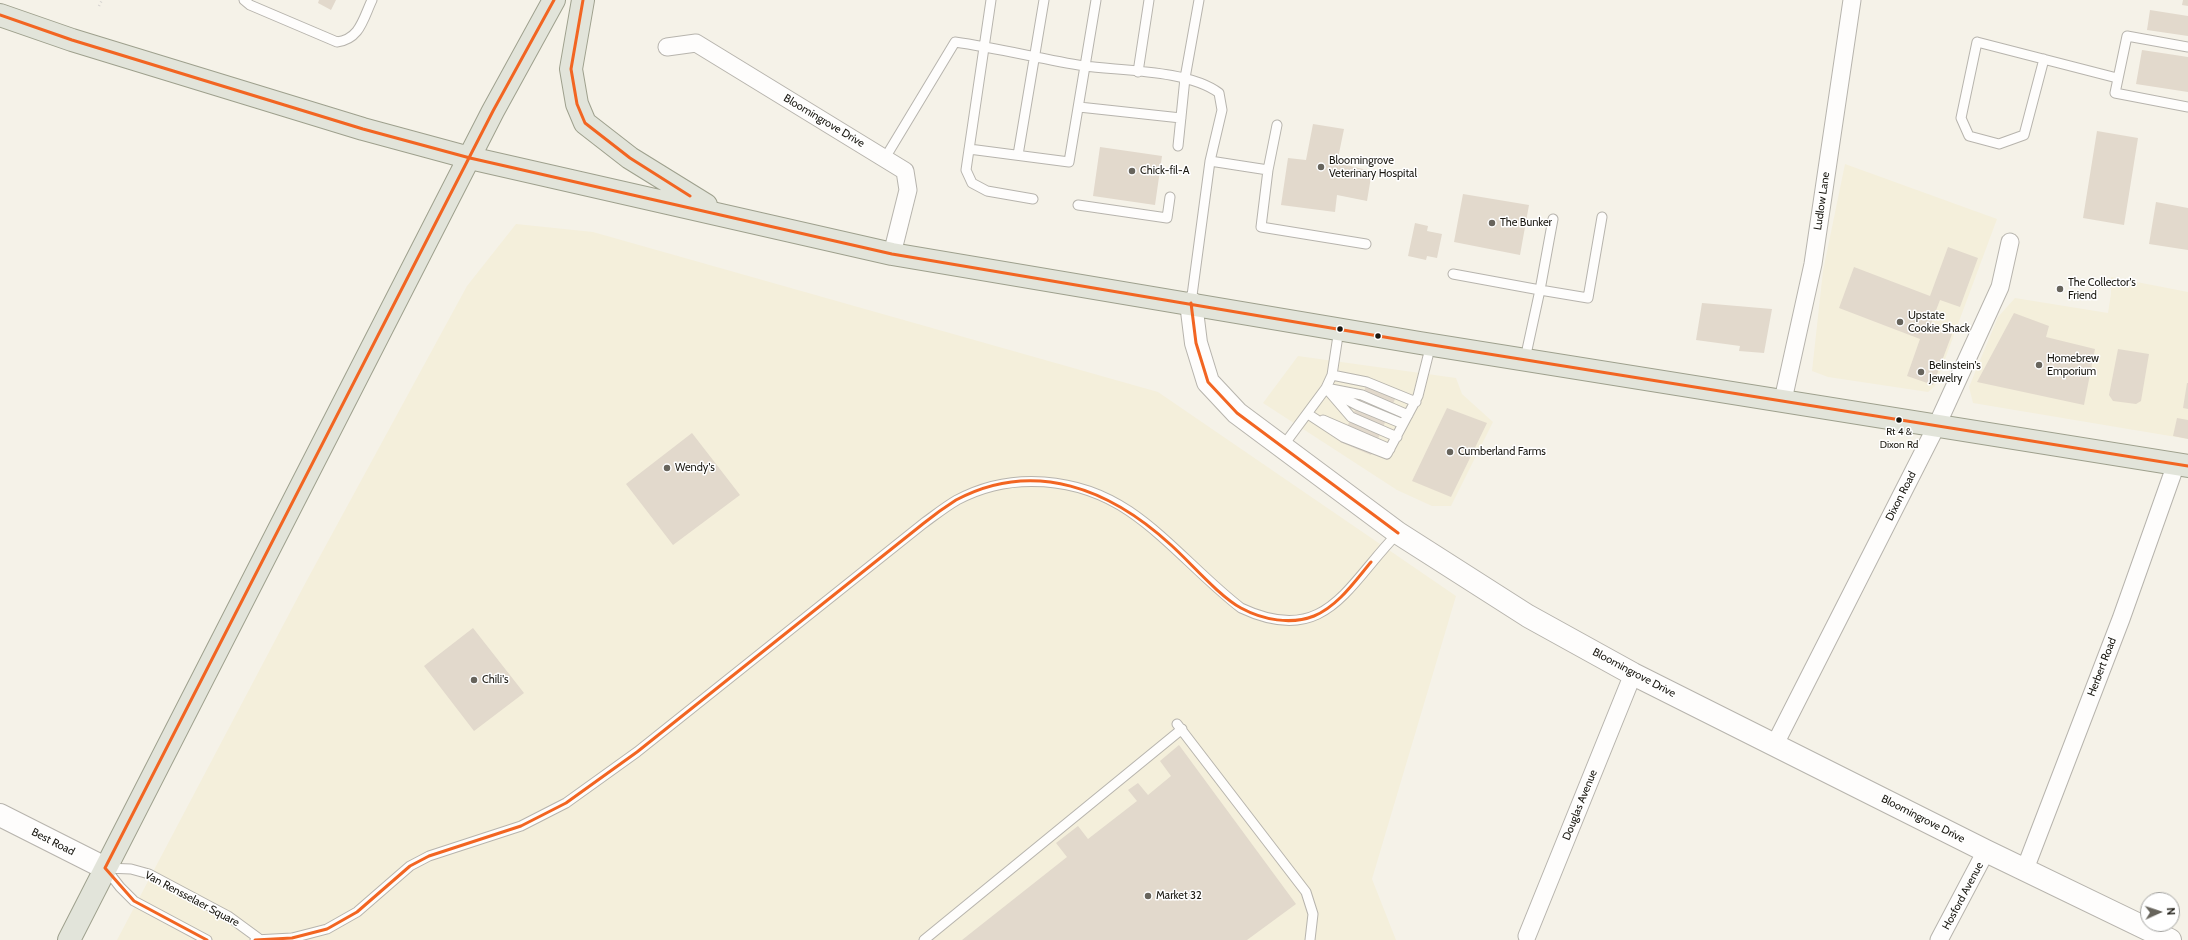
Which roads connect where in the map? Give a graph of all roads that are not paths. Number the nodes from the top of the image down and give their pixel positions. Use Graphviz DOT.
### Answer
graph roads {
  1 [pos="244,0"];
  2 [pos="372,0"];
  3 [pos="554,0"];
  4 [pos="583,0"];
  5 [pos="991,0"];
  6 [pos="1044,0"];
  7 [pos="1096,0"];
  8 [pos="1149,0"];
  9 [pos="1199,0"];
  10 [pos="1852,0"];
  11 [pos="0,15"];
  12 [pos="983,46"];
  13 [pos="667,47"];
  14 [pos="2188,47"];
  15 [pos="1035,58"];
  16 [pos="2044,59"];
  17 [pos="1084,66"];
  18 [pos="1138,72"];
  19 [pos="1185,78"];
  20 [pos="2117,78"];
  21 [pos="1079,107"];
  22 [pos="2188,107"];
  23 [pos="1181,118"];
  24 [pos="1277,125"];
  25 [pos="1178,146"];
  26 [pos="969,149"];
  27 [pos="1018,155"];
  28 [pos="470,158"];
  29 [pos="885,158"];
  30 [pos="1210,161"];
  31 [pos="1268,170"];
  32 [pos="1170,197"];
  33 [pos="1033,199"];
  34 [pos="1078,206"];
  35 [pos="726,217"];
  36 [pos="1602,217"];
  37 [pos="1553,219"];
  38 [pos="2010,242"];
  39 [pos="1366,244"];
  40 [pos="892,254"];
  41 [pos="1454,274"];
  42 [pos="1540,290"];
  43 [pos="1191,303"];
  44 [pos="1339,329"];
  45 [pos="1431,344"];
  46 [pos="1526,359"];
  47 [pos="1332,375"];
  48 [pos="1326,388"];
  49 [pos="1784,400"];
  50 [pos="1416,402"];
  51 [pos="1308,414"];
  52 [pos="1408,415"];
  53 [pos="1404,424"];
  54 [pos="1937,426"];
  55 [pos="1396,436"];
  56 [pos="1283,446"];
  57 [pos="2182,465"];
  58 [pos="1398,533"];
  59 [pos="1633,674"];
  60 [pos="1775,744"];
  61 [pos="0,815"];
  62 [pos="1986,851"];
  63 [pos="105,868"];
  64 [pos="2025,869"];
  65 [pos="1527,936"];
  66 [pos="256,939"];
  67 [pos="292,939"];
  68 [pos="69,940"];
  69 [pos="207,940"];
  70 [pos="924,940"];
  71 [pos="1310,940"];
  72 [pos="1939,940"];
  73 [pos="2170,940"];
  1 -- 2 [label="lane"];
  3 -- 28 [label="main road"];
  4 -- 35 [label="main road"];
  5 -- 12 [label="lane"];
  6 -- 15 [label="lane"];
  7 -- 17 [label="lane"];
  8 -- 18 [label="lane"];
  9 -- 19 [label="lane"];
  10 -- 49 [label="street, Ludlow Lane"];
  11 -- 28 [label="main road"];
  12 -- 15 [label="lane"];
  12 -- 26 [label="lane"];
  12 -- 29 [label="lane"];
  13 -- 29 [label="street, Bloomingrove Drive"];
  14 -- 20 [label="lane"];
  15 -- 17 [label="lane"];
  15 -- 27 [label="lane"];
  16 -- 16 [label="lane"];
  16 -- 20 [label="lane"];
  17 -- 18 [label="lane"];
  17 -- 21 [label="lane"];
  18 -- 19 [label="lane"];
  19 -- 23 [label="lane"];
  19 -- 30 [label="lane"];
  20 -- 22 [label="lane"];
  21 -- 23 [label="lane"];
  21 -- 27 [label="lane"];
  23 -- 25 [label="lane"];
  24 -- 31 [label="lane"];
  26 -- 27 [label="lane"];
  26 -- 33 [label="lane"];
  28 -- 35 [label="main road"];
  28 -- 63 [label="main road"];
  29 -- 40 [label="street, Bloomingrove Drive"];
  30 -- 31 [label="lane"];
  30 -- 43 [label="lane"];
  31 -- 39 [label="lane"];
  32 -- 34 [label="lane"];
  35 -- 40 [label="main road"];
  36 -- 42 [label="lane"];
  37 -- 42 [label="lane"];
  38 -- 54 [label="street, Dixon Road"];
  40 -- 43 [label="main road"];
  41 -- 42 [label="lane"];
  42 -- 46 [label="lane"];
  43 -- 44 [label="main road"];
  43 -- 56 [label="street, Bloomingrove Drive"];
  44 -- 45 [label="main road"];
  44 -- 47 [label="lane"];
  45 -- 46 [label="main road"];
  45 -- 50 [label="lane"];
  46 -- 49 [label="main road"];
  47 -- 48 [label="lane"];
  47 -- 50 [label="lane"];
  48 -- 51 [label="lane"];
  48 -- 52 [label="lane"];
  48 -- 53 [label="lane"];
  48 -- 55 [label="lane"];
  49 -- 54 [label="main road"];
  50 -- 52 [label="lane"];
  51 -- 55 [label="lane"];
  51 -- 56 [label="lane"];
  52 -- 53 [label="lane"];
  53 -- 55 [label="lane"];
  54 -- 57 [label="main road"];
  54 -- 60 [label="street, Dixon Road"];
  56 -- 58 [label="street, Bloomingrove Drive"];
  57 -- 64 [label="street, Herbert Road"];
  58 -- 59 [label="street, Bloomingrove Drive"];
  58 -- 67 [label="lane, Van Rensselaer Square"];
  59 -- 60 [label="street, Bloomingrove Drive"];
  59 -- 65 [label="street, Douglas Avenue"];
  60 -- 62 [label="street, Bloomingrove Drive"];
  61 -- 63 [label="street, Best Road"];
  62 -- 64 [label="street, Bloomingrove Drive"];
  62 -- 72 [label="street, Hosford Avenue"];
  63 -- 66 [label="lane, Van Rensselaer Square"];
  63 -- 68 [label="main road"];
  63 -- 69 [label="lane"];
  64 -- 73 [label="street, Bloomingrove Drive"];
  66 -- 67 [label="lane, Van Rensselaer Square"];
  70 -- 71 [label="lane"];
}
